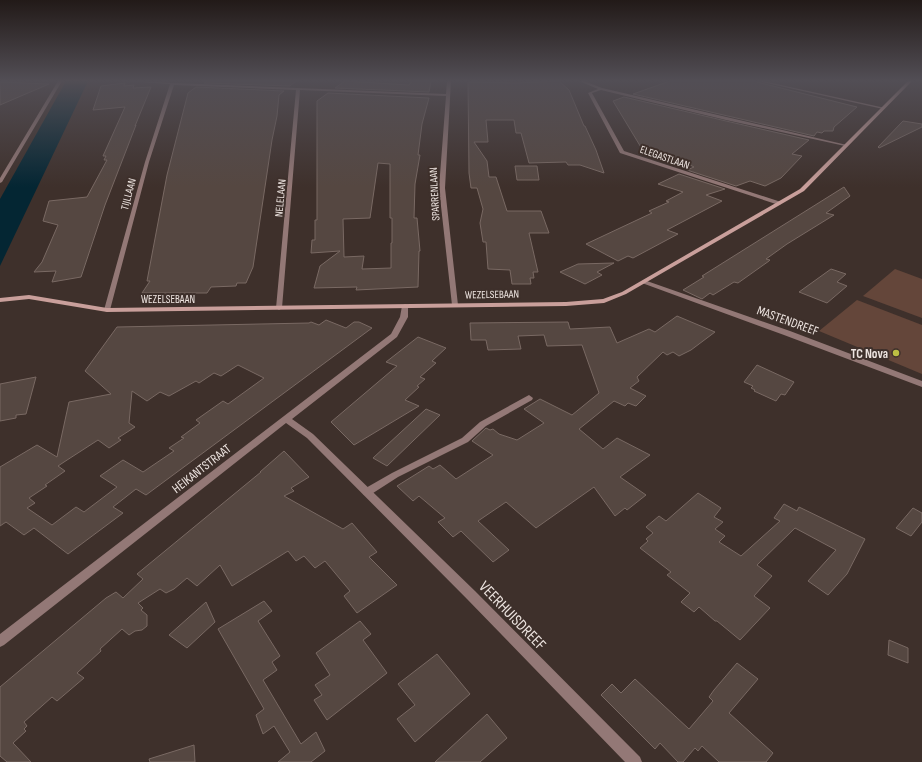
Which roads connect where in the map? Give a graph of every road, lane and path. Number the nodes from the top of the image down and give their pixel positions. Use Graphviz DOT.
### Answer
graph roads {
  1 [pos="39,117"];
  2 [pos="162,117"];
  3 [pos="296,117"];
  4 [pos="446,117"];
  5 [pos="603,117"];
  6 [pos="716,117"];
  7 [pos="874,117"];
  8 [pos="845,145"];
  9 [pos="0,182"];
  10 [pos="779,203"];
  11 [pos="644,282"];
  12 [pos="0,300"];
  13 [pos="405,306"];
  14 [pos="455,306"];
  15 [pos="279,308"];
  16 [pos="107,310"];
  17 [pos="922,384"];
  18 [pos="529,398"];
  19 [pos="286,419"];
  20 [pos="367,492"];
  21 [pos="0,641"];
  22 [pos="635,762"];
  1 -- 9 [label="street"];
  2 -- 16 [label="street, TIJLLAAN"];
  3 -- 15 [label="street, NELELAAN"];
  4 -- 14 [label="street, SPARRENLAAN"];
  5 -- 10 [label="street, ELEGASTLAAN"];
  6 -- 8 [label="street"];
  7 -- 8 [label="street, WEZELSEBAAN"];
  8 -- 10 [label="street, WEZELSEBAAN"];
  10 -- 11 [label="street, WEZELSEBAAN"];
  11 -- 14 [label="street, WEZELSEBAAN"];
  11 -- 17 [label="street, MASTENDREEF"];
  12 -- 16 [label="street, WEZELSEBAAN"];
  13 -- 14 [label="street, WEZELSEBAAN"];
  13 -- 15 [label="street, WEZELSEBAAN"];
  13 -- 19 [label="street, HEIKANTSTRAAT"];
  15 -- 16 [label="street, WEZELSEBAAN"];
  18 -- 20 [label="street"];
  19 -- 20 [label="street, VEERHUISDREEF"];
  19 -- 21 [label="street, HEIKANTSTRAAT"];
  20 -- 22 [label="street, VEERHUISDREEF"];
}
